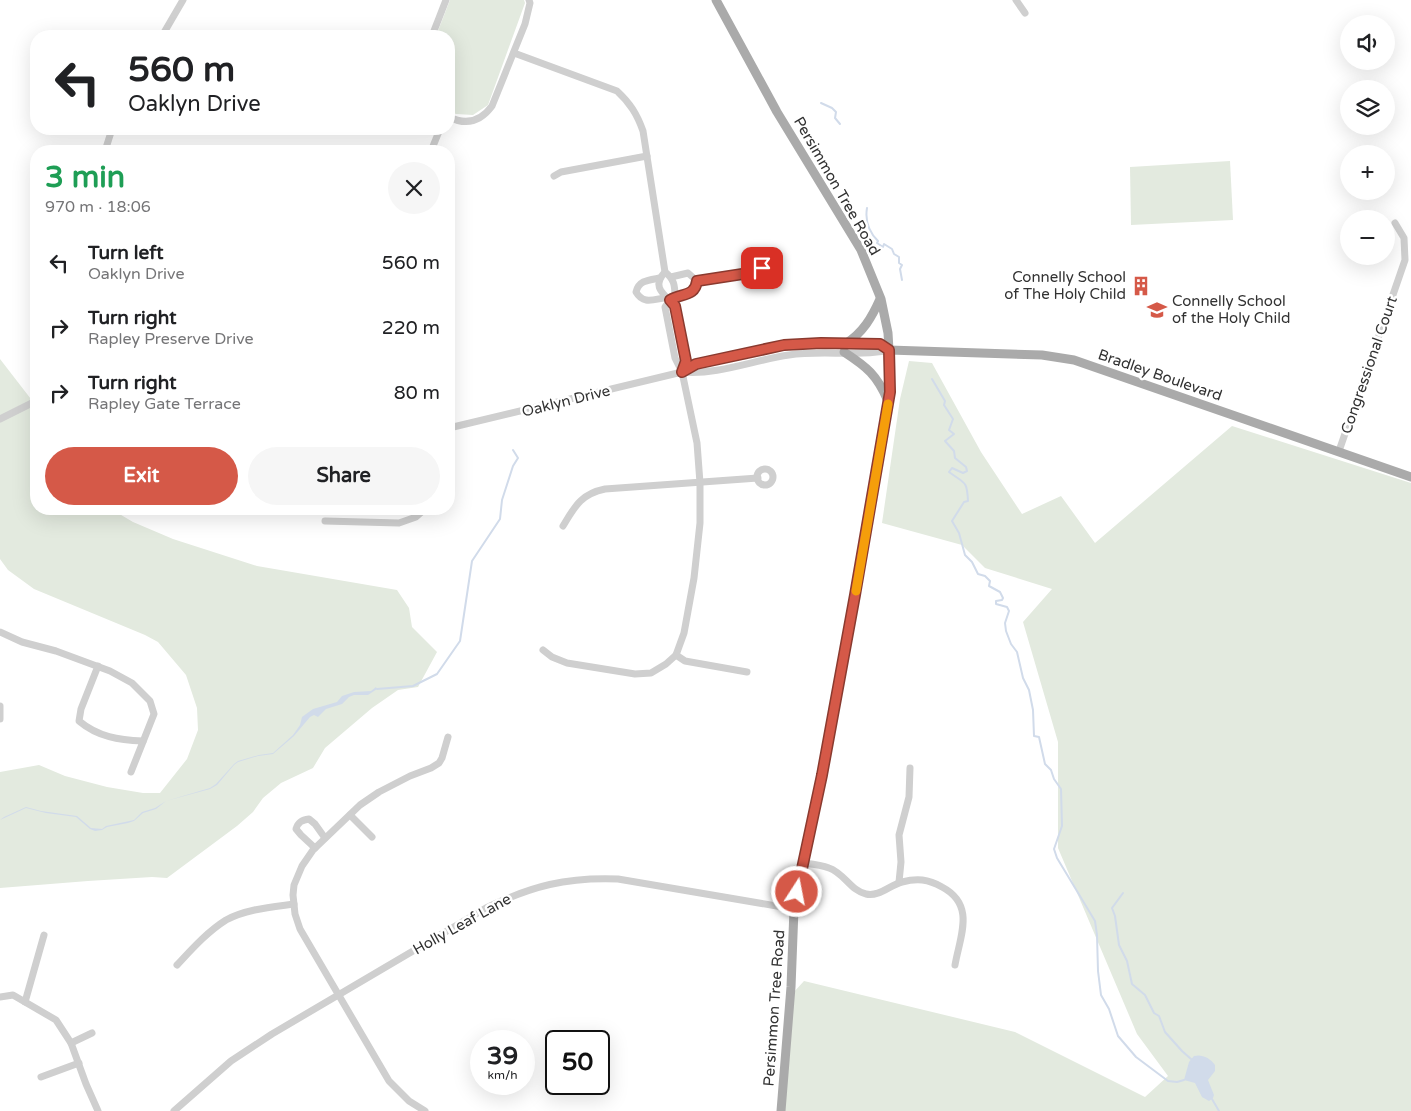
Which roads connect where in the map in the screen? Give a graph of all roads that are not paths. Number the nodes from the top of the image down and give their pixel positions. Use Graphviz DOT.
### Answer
graph roads {
  1 [pos="183,0"];
  2 [pos="446,0"];
  3 [pos="529,0"];
  4 [pos="716,0"];
  5 [pos="1016,0"];
  6 [pos="1025,13"];
  7 [pos="166,30"];
  8 [pos="434,30"];
  9 [pos="514,53"];
  10 [pos="455,120"];
  11 [pos="647,156"];
  12 [pos="554,176"];
  13 [pos="1395,223"];
  14 [pos="762,271"];
  15 [pos="662,275"];
  16 [pos="671,277"];
  17 [pos="697,281"];
  18 [pos="670,298"];
  19 [pos="880,299"];
  20 [pos="845,348"];
  21 [pos="889,350"];
  22 [pos="682,372"];
  23 [pos="888,402"];
  24 [pos="30,404"];
  25 [pos="0,420"];
  26 [pos="455,427"];
  27 [pos="1339,451"];
  28 [pos="1411,476"];
  29 [pos="758,478"];
  30 [pos="700,483"];
  31 [pos="418,515"];
  32 [pos="325,521"];
  33 [pos="563,526"];
  34 [pos="0,632"];
  35 [pos="543,650"];
  36 [pos="676,655"];
  37 [pos="98,666"];
  38 [pos="747,672"];
  39 [pos="0,706"];
  40 [pos="0,719"];
  41 [pos="448,737"];
  42 [pos="143,740"];
  43 [pos="910,768"];
  44 [pos="131,772"];
  45 [pos="350,815"];
  46 [pos="372,837"];
  47 [pos="325,838"];
  48 [pos="315,848"];
  49 [pos="803,863"];
  50 [pos="899,882"];
  51 [pos="294,904"];
  52 [pos="794,909"];
  53 [pos="44,935"];
  54 [pos="177,965"];
  55 [pos="955,965"];
  56 [pos="339,994"];
  57 [pos="0,998"];
  58 [pos="24,1002"];
  59 [pos="92,1033"];
  60 [pos="71,1042"];
  61 [pos="79,1063"];
  62 [pos="41,1076"];
  63 [pos="98,1111"];
  64 [pos="174,1111"];
  65 [pos="424,1111"];
  66 [pos="781,1111"];
  1 -- 7 [label="street"];
  2 -- 8 [label="street"];
  3 -- 9 [label="street"];
  4 -- 19 [label="main road, Persimmon Tree Road"];
  5 -- 6 [label="street"];
  9 -- 10 [label="street"];
  9 -- 11 [label="street"];
  11 -- 12 [label="street"];
  11 -- 15 [label="street"];
  13 -- 27 [label="street, Congressional Court"];
  14 -- 17 [label="street"];
  15 -- 16 [label="street"];
  15 -- 18 [label="street"];
  15 -- 18 [label="street"];
  16 -- 17 [label="street"];
  16 -- 18 [label="street"];
  17 -- 18 [label="street"];
  18 -- 22 [label="street"];
  19 -- 20 [label="main road"];
  19 -- 21 [label="main road, Persimmon Tree Road"];
  20 -- 21 [label="street, Oaklyn Drive"];
  20 -- 22 [label="street, Oaklyn Drive"];
  20 -- 23 [label="main road"];
  21 -- 23 [label="main road, Persimmon Tree Road"];
  21 -- 27 [label="main road, Bradley Boulevard"];
  22 -- 26 [label="street, Oaklyn Drive"];
  22 -- 30 [label="street"];
  23 -- 49 [label="main road, Persimmon Tree Road"];
  24 -- 25 [label="street"];
  27 -- 28 [label="main road, Bradley Boulevard"];
  29 -- 30 [label="street"];
  30 -- 33 [label="street"];
  30 -- 36 [label="street"];
  31 -- 32 [label="street"];
  34 -- 37 [label="street"];
  35 -- 36 [label="street"];
  36 -- 38 [label="street"];
  37 -- 42 [label="street"];
  37 -- 42 [label="street"];
  39 -- 40 [label="street"];
  41 -- 45 [label="street"];
  42 -- 44 [label="street"];
  43 -- 50 [label="street"];
  45 -- 46 [label="street"];
  45 -- 47 [label="street"];
  47 -- 48 [label="street"];
  47 -- 48 [label="street"];
  48 -- 51 [label="street"];
  49 -- 50 [label="street"];
  49 -- 52 [label="main road, Persimmon Tree Road"];
  50 -- 55 [label="street"];
  51 -- 54 [label="street"];
  51 -- 56 [label="street"];
  52 -- 56 [label="street, Holly Leaf Lane"];
  52 -- 66 [label="main road, Persimmon Tree Road"];
  53 -- 58 [label="street"];
  56 -- 64 [label="street, Holly Leaf Lane"];
  56 -- 65 [label="street"];
  57 -- 58 [label="street"];
  58 -- 60 [label="street"];
  59 -- 60 [label="street"];
  60 -- 61 [label="street"];
  61 -- 62 [label="street"];
  61 -- 63 [label="street"];
}
